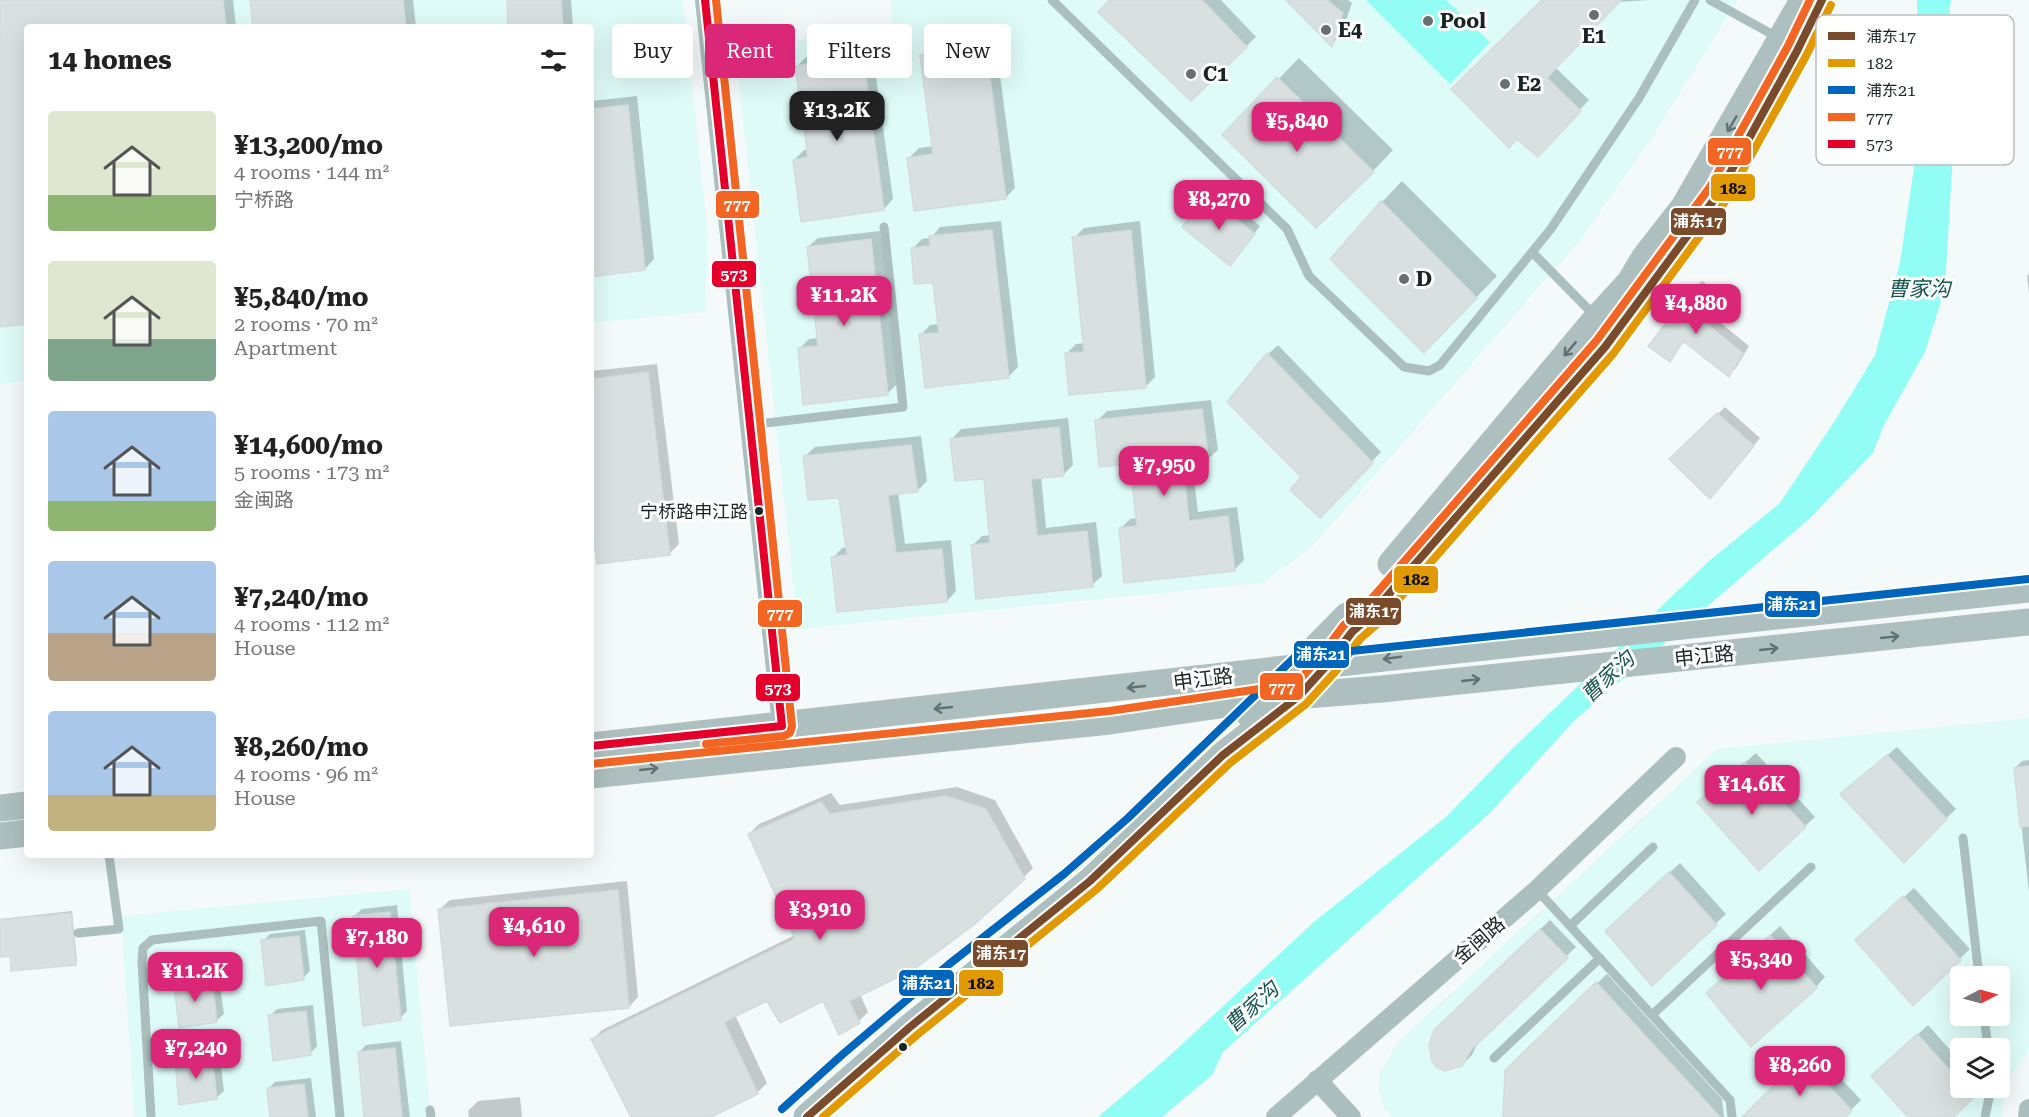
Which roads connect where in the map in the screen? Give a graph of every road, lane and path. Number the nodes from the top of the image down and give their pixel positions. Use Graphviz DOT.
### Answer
graph roads {
  1 [pos="705,0"];
  2 [pos="1052,0"];
  3 [pos="1695,0"];
  4 [pos="1710,0"];
  5 [pos="1803,0"];
  6 [pos="1822,0"];
  7 [pos="1782,39"];
  8 [pos="884,226"];
  9 [pos="1532,252"];
  10 [pos="1597,318"];
  11 [pos="750,425"];
  12 [pos="2029,588"];
  13 [pos="2029,622"];
  14 [pos="1328,664"];
  15 [pos="1299,667"];
  16 [pos="1299,696"];
  17 [pos="1268,698"];
  18 [pos="782,726"];
  19 [pos="594,746"];
  20 [pos="1676,757"];
  21 [pos="594,775"];
  22 [pos="24,805"];
  23 [pos="0,808"];
  24 [pos="24,833"];
  25 [pos="0,836"];
  26 [pos="1963,838"];
  27 [pos="1653,847"];
  28 [pos="109,858"];
  29 [pos="1811,867"];
  30 [pos="1537,890"];
  31 [pos="1570,926"];
  32 [pos="78,933"];
  33 [pos="1600,958"];
  34 [pos="1978,966"];
  35 [pos="1652,1015"];
  36 [pos="1494,1058"];
  37 [pos="1317,1080"];
  38 [pos="1989,1098"];
  39 [pos="2029,1110"];
  40 [pos="151,1117"];
  41 [pos="340,1117"];
  42 [pos="789,1117"];
  43 [pos="807,1117"];
  44 [pos="1276,1117"];
  45 [pos="1351,1117"];
  46 [pos="1732,1117"];
  47 [pos="1985,1117"];
  48 [pos="2028,1117"];
  1 -- 11 [label="street"];
  2 -- 9 [label="lane"];
  3 -- 9 [label="lane"];
  4 -- 7 [label="lane"];
  5 -- 7 [label="main road"];
  6 -- 14 [label="main road"];
  7 -- 10 [label="main road, one-way"];
  8 -- 11 [label="lane"];
  9 -- 10 [label="lane"];
  10 -- 15 [label="main road, one-way"];
  11 -- 18 [label="street"];
  12 -- 14 [label="main road, 申江路, one-way"];
  16 -- 13 [label="main road, 申江路, one-way"];
  14 -- 15 [label="main road, 申江路"];
  14 -- 16 [label="main road"];
  15 -- 17 [label="main road"];
  15 -- 18 [label="main road, 申江路, one-way"];
  16 -- 17 [label="main road, 申江路"];
  16 -- 43 [label="main road"];
  21 -- 17 [label="main road, 申江路, one-way"];
  17 -- 42 [label="main road"];
  18 -- 19 [label="main road, 申江路"];
  20 -- 30 [label="street, 金闽路"];
  22 -- 23 [label="main road"];
  24 -- 25 [label="main road"];
  26 -- 34 [label="lane"];
  27 -- 31 [label="lane"];
  28 -- 32 [label="lane"];
  29 -- 35 [label="lane"];
  30 -- 31 [label="lane"];
  30 -- 37 [label="street, 金闽路"];
  31 -- 33 [label="lane"];
  33 -- 35 [label="lane"];
  33 -- 36 [label="lane"];
  35 -- 46 [label="lane"];
  37 -- 44 [label="street, 金闽路"];
  37 -- 45 [label="street"];
  38 -- 47 [label="lane"];
  39 -- 48 [label="street"];
  40 -- 41 [label="lane"];
}
